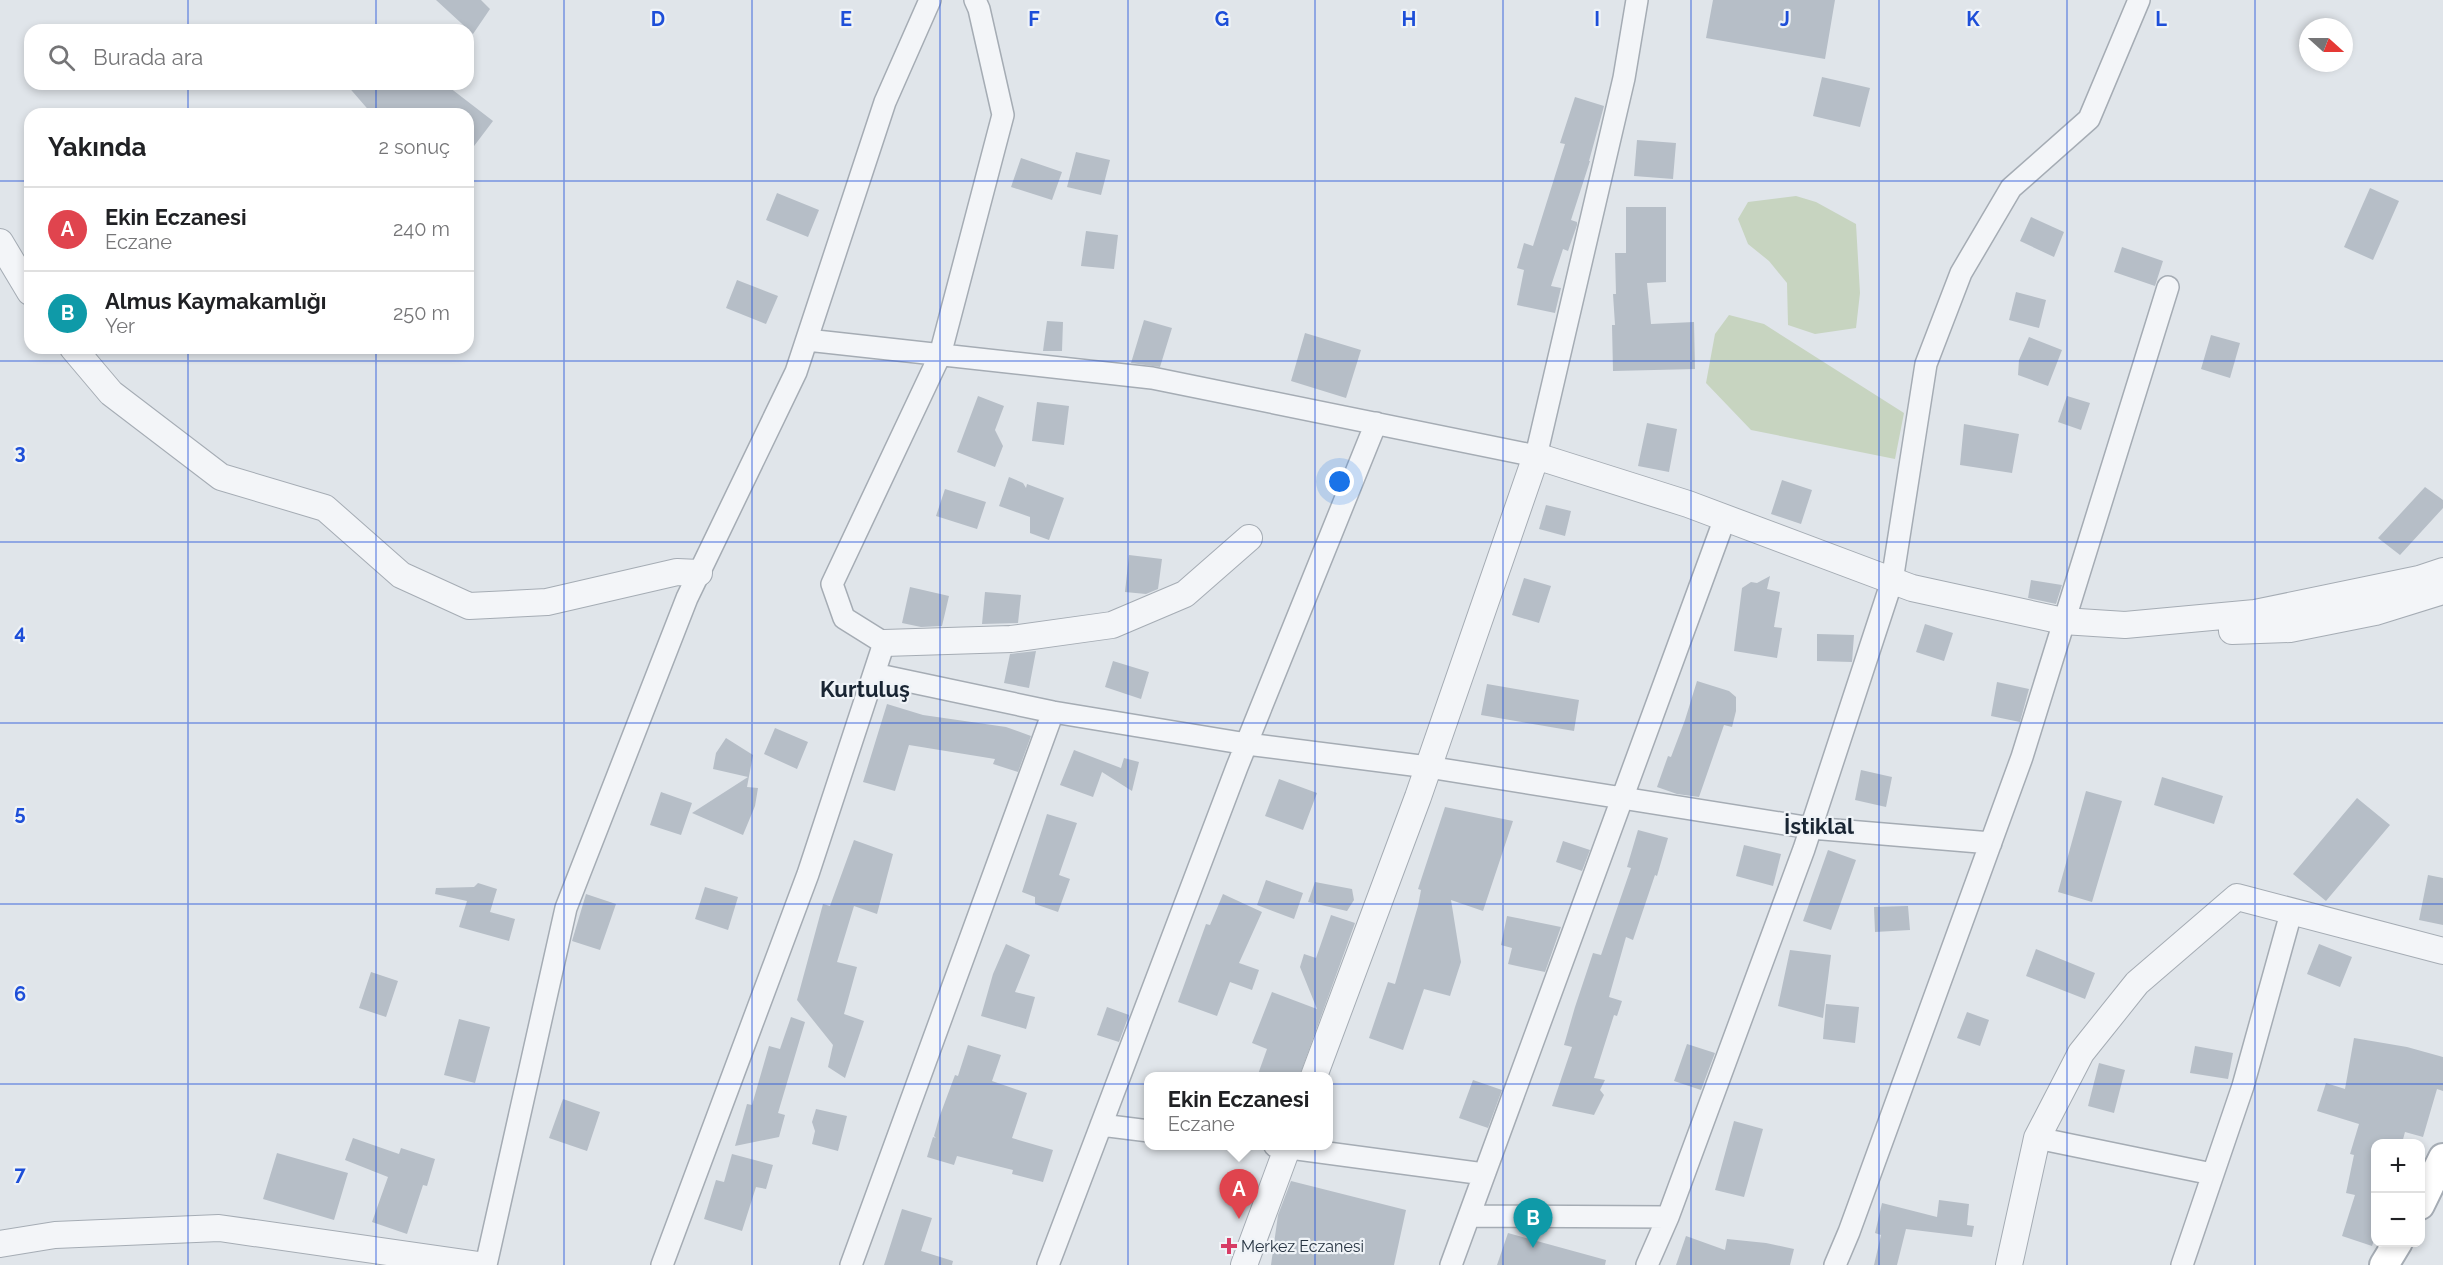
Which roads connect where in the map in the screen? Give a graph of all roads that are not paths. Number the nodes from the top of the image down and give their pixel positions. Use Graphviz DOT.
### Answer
graph roads {
  1 [pos="930,0"];
  2 [pos="975,0"];
  3 [pos="1636,0"];
  4 [pos="2139,0"];
  5 [pos="0,242"];
  6 [pos="24,282"];
  7 [pos="2168,287"];
  8 [pos="807,340"];
  9 [pos="78,354"];
  10 [pos="940,355"];
  11 [pos="1376,423"];
  12 [pos="1536,456"];
  13 [pos="1725,518"];
  14 [pos="1249,538"];
  15 [pos="2443,572"];
  16 [pos="699,573"];
  17 [pos="1892,581"];
  18 [pos="2443,591"];
  19 [pos="2061,629"];
  20 [pos="884,644"];
  21 [pos="874,674"];
  22 [pos="1053,712"];
  23 [pos="1247,744"];
  24 [pos="1428,767"];
  25 [pos="1622,798"];
  26 [pos="1811,828"];
  27 [pos="1991,843"];
  28 [pos="2290,913"];
  29 [pos="2443,951"];
  30 [pos="1316,1072"];
  31 [pos="1101,1125"];
  32 [pos="1144,1130"];
  33 [pos="2037,1137"];
  34 [pos="1283,1150"];
  35 [pos="1313,1150"];
  36 [pos="2443,1158"];
  37 [pos="1484,1174"];
  38 [pos="2212,1174"];
  39 [pos="2425,1196"];
  40 [pos="1469,1216"];
  41 [pos="1668,1217"];
  42 [pos="0,1244"];
  43 [pos="2395,1247"];
  44 [pos="479,1265"];
  45 [pos="486,1265"];
  46 [pos="662,1265"];
  47 [pos="851,1265"];
  48 [pos="1047,1265"];
  49 [pos="1244,1265"];
  50 [pos="1451,1265"];
  51 [pos="1647,1265"];
  52 [pos="1835,1265"];
  53 [pos="2009,1265"];
  54 [pos="2182,1265"];
  55 [pos="2384,1265"];
  1 -- 8 [label="street"];
  2 -- 10 [label="street"];
  3 -- 12 [label="street"];
  4 -- 17 [label="street"];
  5 -- 6 [label="street"];
  7 -- 19 [label="street"];
  8 -- 10 [label="street"];
  8 -- 16 [label="street"];
  9 -- 16 [label="street"];
  10 -- 11 [label="street"];
  10 -- 20 [label="street"];
  11 -- 12 [label="street"];
  11 -- 23 [label="street"];
  12 -- 13 [label="street"];
  12 -- 24 [label="street"];
  13 -- 17 [label="street"];
  13 -- 25 [label="street"];
  14 -- 20 [label="street"];
  15 -- 19 [label="street"];
  16 -- 45 [label="street"];
  17 -- 19 [label="street"];
  17 -- 26 [label="street"];
  18 -- 19 [label="street"];
  19 -- 27 [label="street"];
  20 -- 21 [label="street"];
  21 -- 22 [label="street"];
  21 -- 46 [label="street"];
  22 -- 23 [label="street"];
  22 -- 47 [label="street"];
  23 -- 24 [label="street"];
  23 -- 31 [label="street"];
  24 -- 25 [label="street"];
  24 -- 30 [label="street"];
  25 -- 26 [label="street"];
  25 -- 37 [label="street"];
  26 -- 27 [label="street"];
  26 -- 41 [label="street"];
  27 -- 52 [label="street"];
  28 -- 29 [label="street"];
  28 -- 33 [label="street"];
  28 -- 38 [label="street"];
  31 -- 32 [label="street"];
  31 -- 48 [label="street"];
  33 -- 38 [label="street"];
  33 -- 53 [label="street"];
  34 -- 49 [label="street"];
  35 -- 37 [label="street"];
  36 -- 39 [label="main road"];
  37 -- 40 [label="street"];
  38 -- 54 [label="street"];
  40 -- 41 [label="street"];
  40 -- 50 [label="street"];
  41 -- 51 [label="street"];
  42 -- 44 [label="street"];
  43 -- 55 [label="main road"];
}
